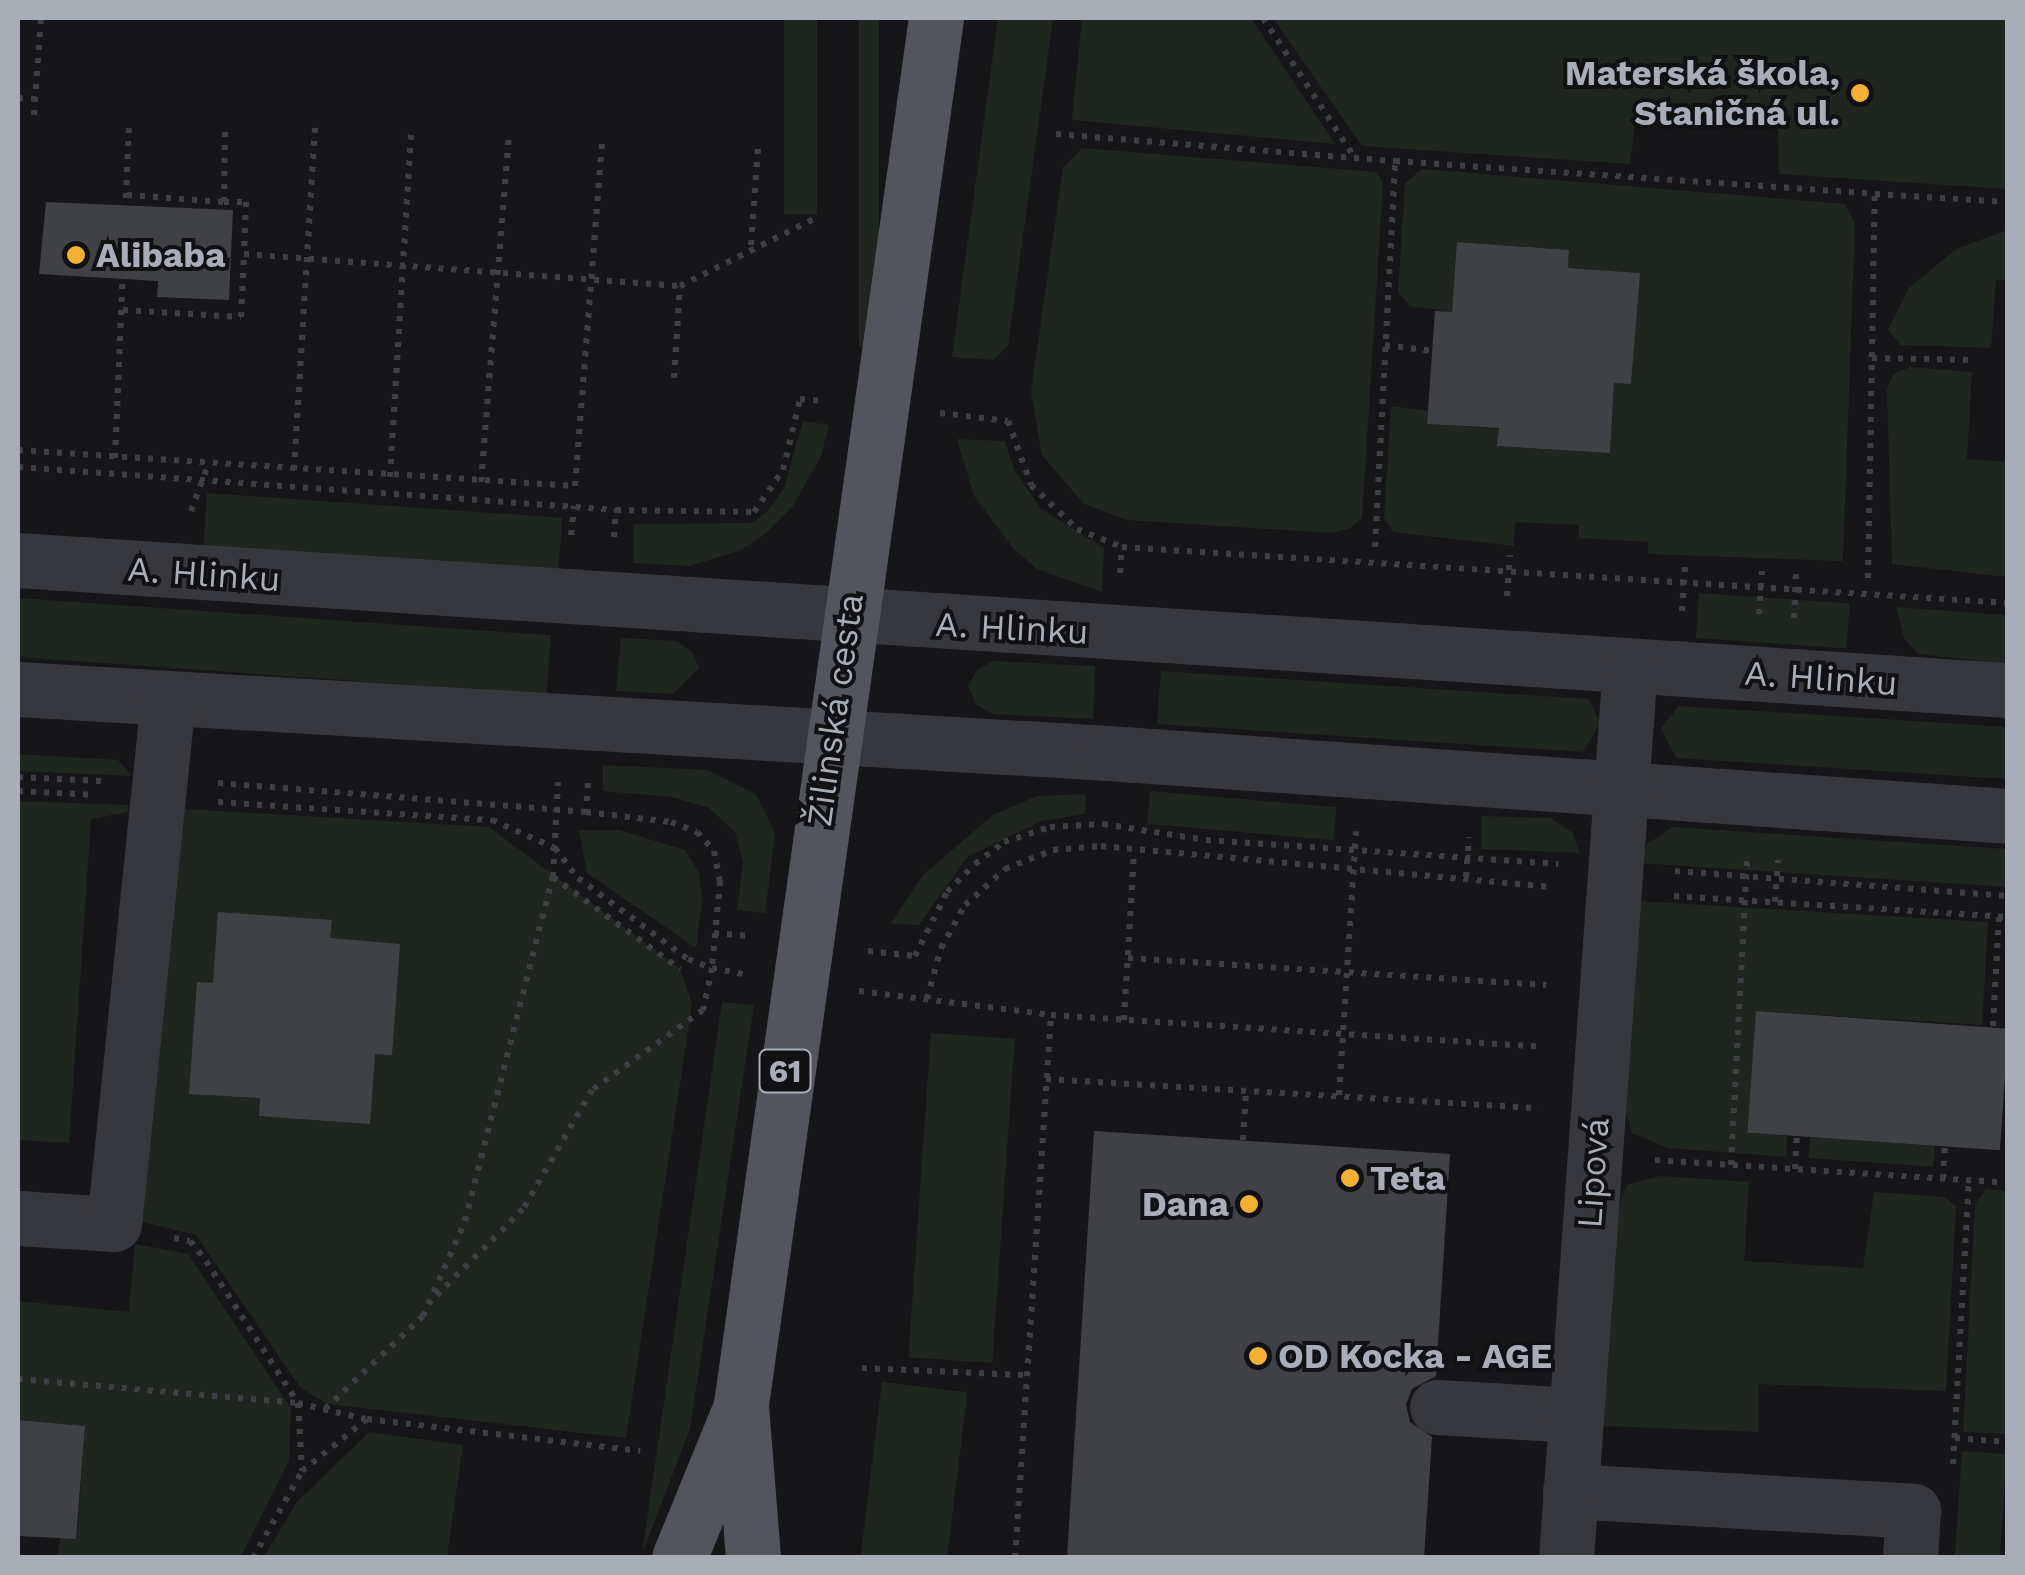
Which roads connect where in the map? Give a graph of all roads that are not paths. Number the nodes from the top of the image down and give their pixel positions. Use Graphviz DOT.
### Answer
graph roads {
  1 [pos="936,18"];
  2 [pos="18,560"];
  3 [pos="848,619"];
  4 [pos="1630,666"];
  5 [pos="18,690"];
  6 [pos="2008,690"];
  7 [pos="168,699"];
  8 [pos="831,738"];
  9 [pos="1620,789"];
  10 [pos="2008,816"];
  11 [pos="18,1218"];
  12 [pos="742,1404"];
  13 [pos="1437,1407"];
  14 [pos="1576,1415"];
  15 [pos="1570,1491"];
  16 [pos="679,1558"];
  17 [pos="753,1558"];
  18 [pos="1566,1558"];
  19 [pos="1910,1558"];
  1 -- 3 [label="main road, Žilinská cesta / 61"];
  2 -- 3 [label="street, A. Hlinku"];
  3 -- 4 [label="street, A. Hlinku"];
  3 -- 8 [label="main road, Žilinská cesta / 61"];
  4 -- 6 [label="street, A. Hlinku"];
  4 -- 9 [label="street, Lipová"];
  5 -- 7 [label="street"];
  7 -- 8 [label="street"];
  7 -- 11 [label="street"];
  8 -- 9 [label="street"];
  8 -- 12 [label="main road, Žilinská cesta / 61"];
  9 -- 10 [label="street"];
  9 -- 14 [label="street, Lipová"];
  12 -- 16 [label="main road, Žilinská cesta / 61"];
  12 -- 17 [label="main road, Žilinská cesta / 61"];
  13 -- 14 [label="street"];
  14 -- 15 [label="street, Lipová"];
  15 -- 18 [label="street, Lipová"];
  15 -- 19 [label="street"];
}
